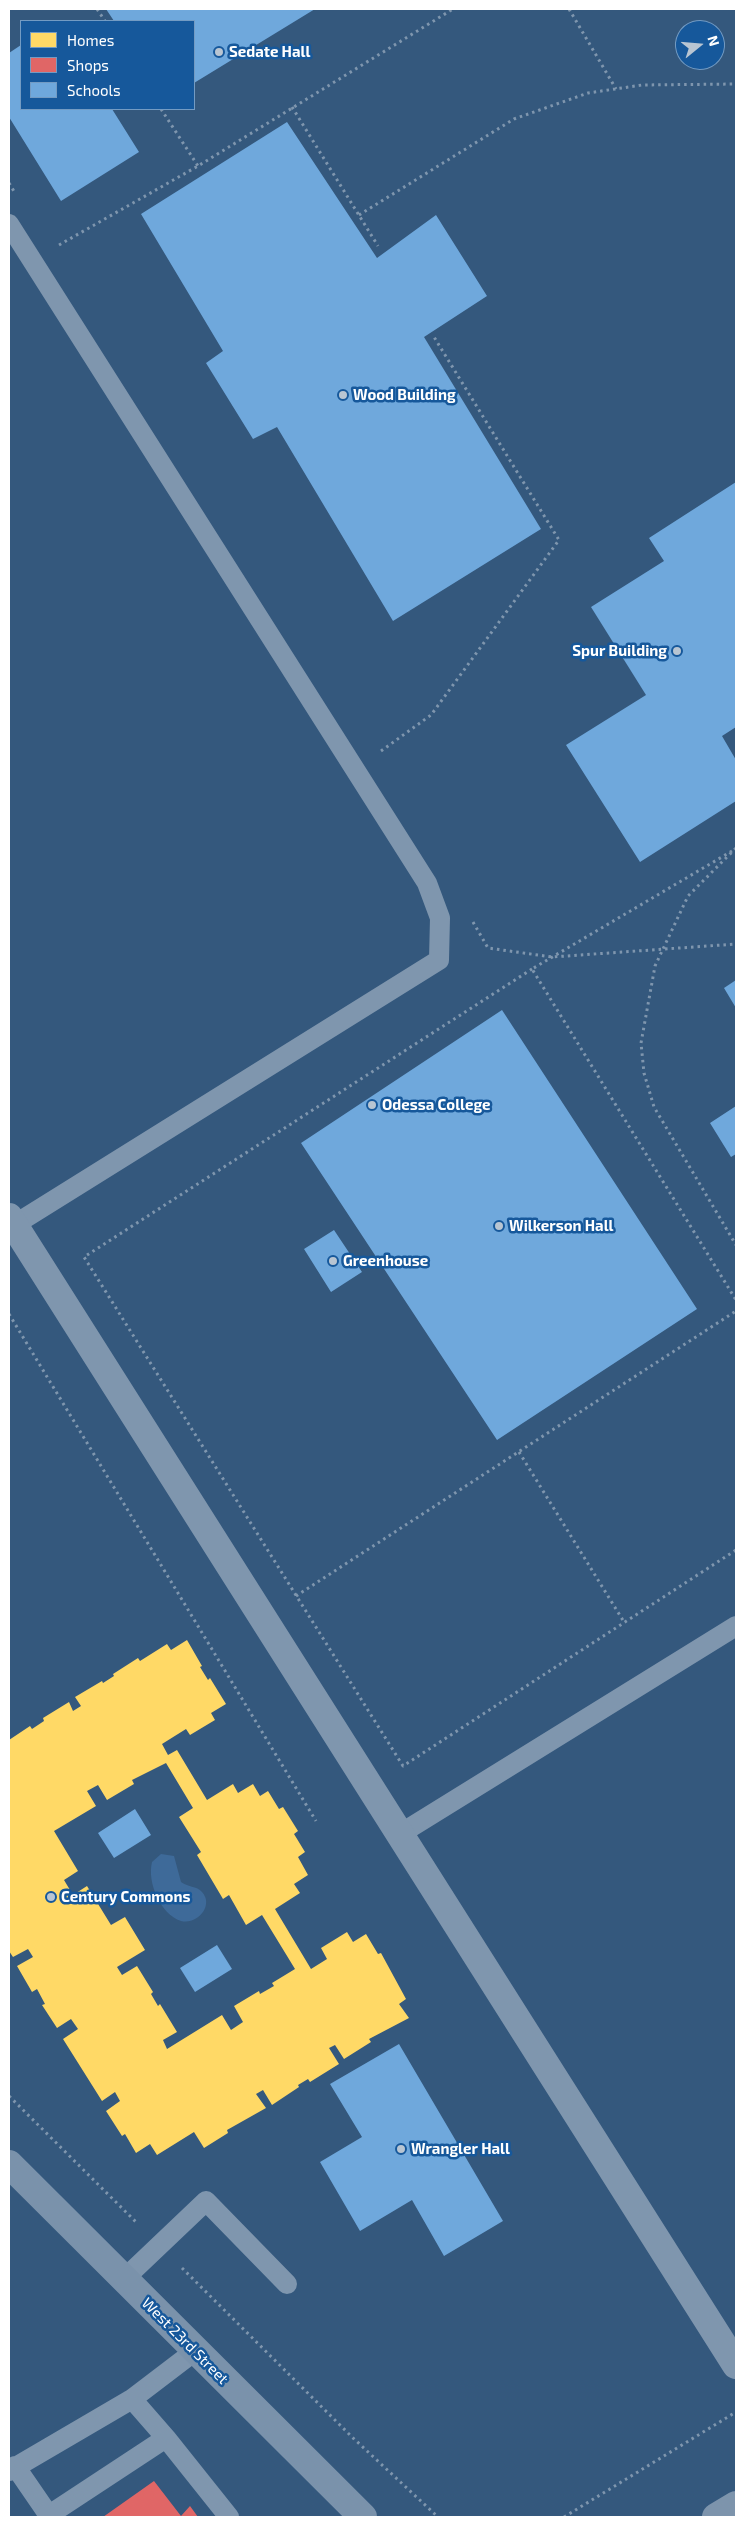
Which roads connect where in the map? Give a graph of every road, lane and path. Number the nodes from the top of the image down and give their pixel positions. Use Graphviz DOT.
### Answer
graph roads {
  1 [pos="97,9"];
  2 [pos="453,9"];
  3 [pos="569,9"];
  4 [pos="104,20"];
  5 [pos="736,84"];
  6 [pos="616,89"];
  7 [pos="292,107"];
  8 [pos="162,110"];
  9 [pos="198,166"];
  10 [pos="9,183"];
  11 [pos="20,199"];
  12 [pos="359,215"];
  13 [pos="9,224"];
  14 [pos="378,246"];
  15 [pos="52,249"];
  16 [pos="434,337"];
  17 [pos="374,756"];
  18 [pos="736,848"];
  19 [pos="732,851"];
  20 [pos="468,915"];
  21 [pos="736,944"];
  22 [pos="663,949"];
  23 [pos="552,957"];
  24 [pos="532,970"];
  25 [pos="11,1221"];
  26 [pos="736,1245"];
  27 [pos="736,1300"];
  28 [pos="736,1311"];
  29 [pos="9,1314"];
  30 [pos="519,1452"];
  31 [pos="736,1550"];
  32 [pos="296,1596"];
  33 [pos="624,1622"];
  34 [pos="736,1626"];
  35 [pos="316,1820"];
  36 [pos="400,1834"];
  37 [pos="9,2096"];
  38 [pos="9,2164"];
  39 [pos="159,2246"];
  40 [pos="124,2279"];
  41 [pos="287,2284"];
  42 [pos="195,2351"];
  43 [pos="736,2365"];
  44 [pos="132,2399"];
  45 [pos="736,2412"];
  46 [pos="166,2438"];
  47 [pos="12,2469"];
  48 [pos="736,2505"];
  49 [pos="49,2516"];
  50 [pos="229,2517"];
  51 [pos="363,2517"];
  52 [pos="438,2517"];
  53 [pos="564,2517"];
  54 [pos="716,2517"];
  1 -- 4 [label="path"];
  2 -- 7 [label="path"];
  3 -- 6 [label="path"];
  5 -- 6 [label="path"];
  6 -- 12 [label="path"];
  7 -- 9 [label="path"];
  7 -- 12 [label="path"];
  8 -- 9 [label="path"];
  9 -- 15 [label="path"];
  10 -- 11 [label="path"];
  12 -- 14 [label="path"];
  13 -- 25 [label="lane"];
  16 -- 17 [label="path"];
  18 -- 19 [label="path"];
  19 -- 22 [label="path"];
  19 -- 23 [label="path"];
  20 -- 23 [label="path"];
  21 -- 22 [label="path"];
  22 -- 23 [label="path"];
  22 -- 26 [label="path"];
  23 -- 24 [label="path"];
  24 -- 27 [label="path"];
  24 -- 32 [label="path"];
  25 -- 36 [label="street"];
  28 -- 30 [label="path"];
  29 -- 35 [label="path"];
  30 -- 32 [label="path"];
  30 -- 33 [label="path"];
  31 -- 33 [label="path"];
  32 -- 33 [label="path"];
  34 -- 36 [label="lane"];
  36 -- 43 [label="street"];
  37 -- 39 [label="path"];
  38 -- 40 [label="street, West 23rd Street"];
  39 -- 40 [label="lane"];
  39 -- 41 [label="lane"];
  39 -- 52 [label="path"];
  40 -- 42 [label="street, West 23rd Street"];
  42 -- 44 [label="lane"];
  42 -- 51 [label="street, West 23rd Street"];
  44 -- 46 [label="lane"];
  44 -- 47 [label="lane"];
  45 -- 53 [label="path"];
  46 -- 49 [label="lane"];
  46 -- 50 [label="lane"];
  47 -- 49 [label="lane"];
  48 -- 54 [label="main road"];
}
